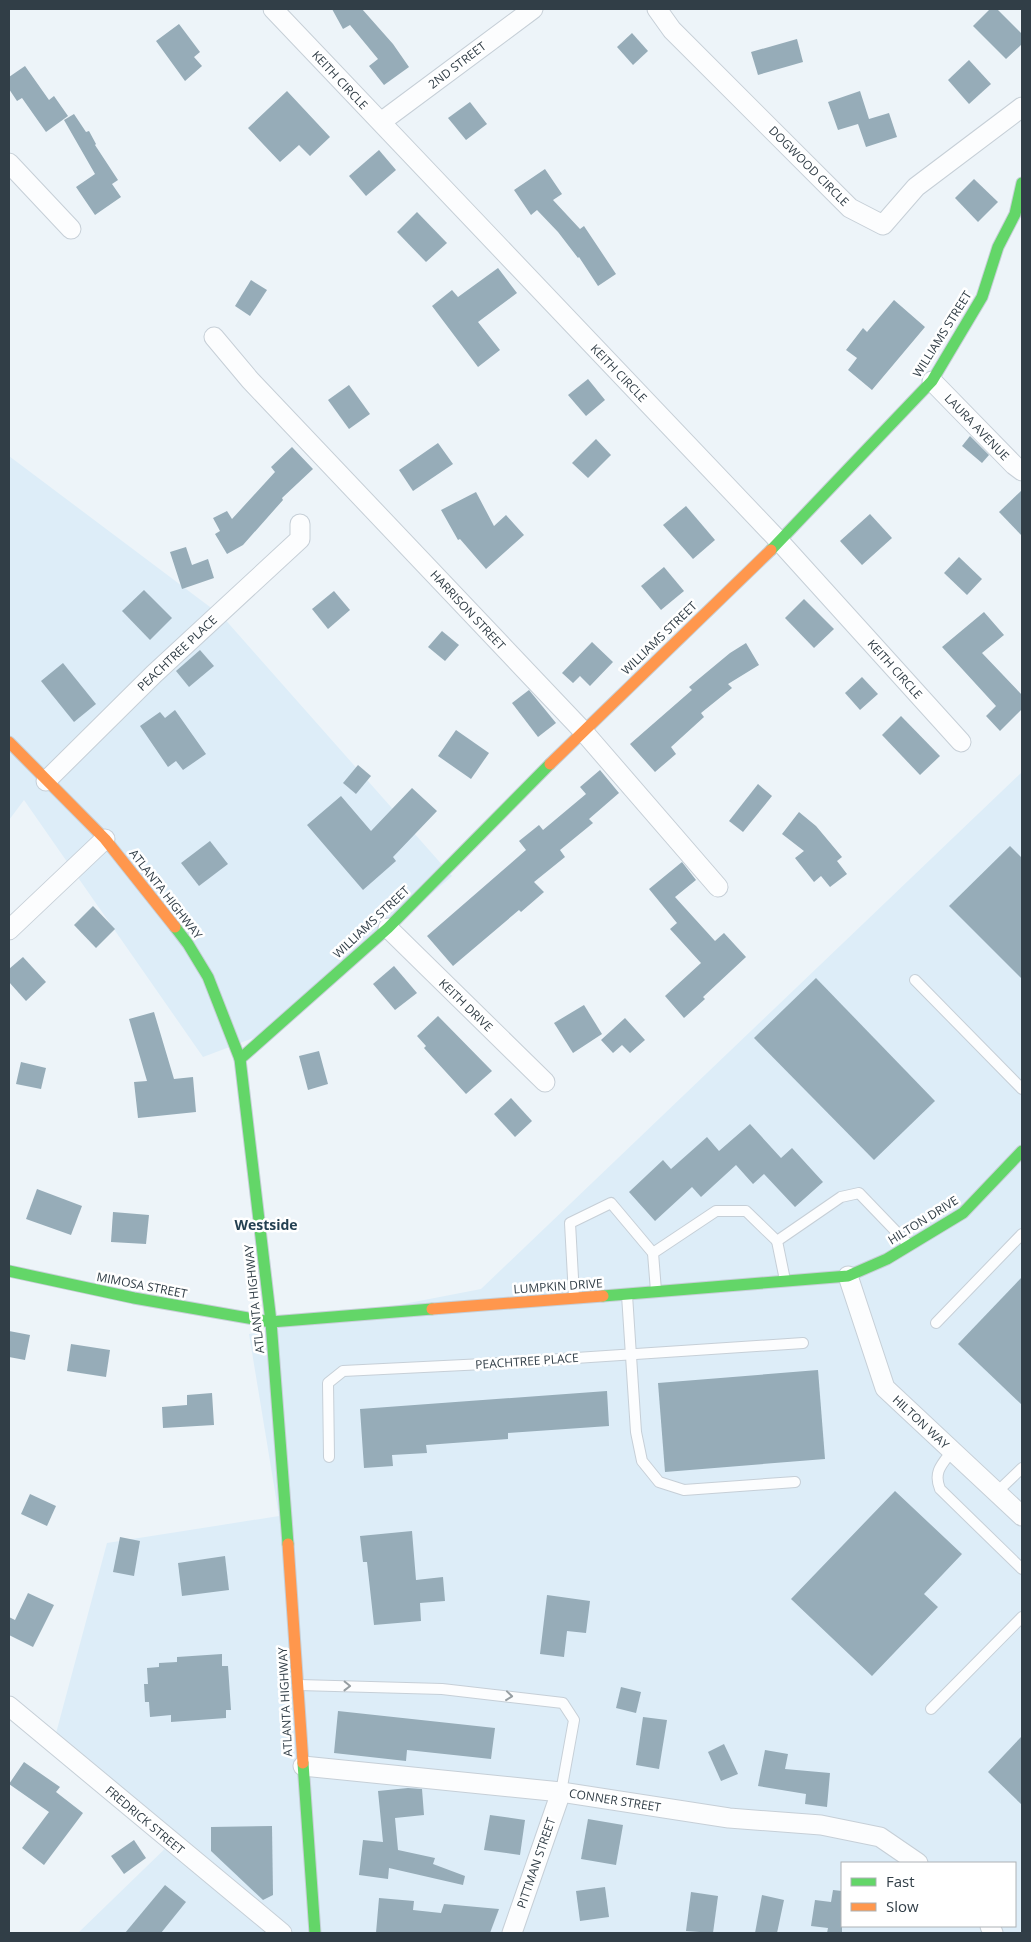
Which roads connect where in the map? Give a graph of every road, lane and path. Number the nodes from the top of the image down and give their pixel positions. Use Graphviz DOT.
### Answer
graph roads {
  1 [pos="273,9"];
  2 [pos="533,9"];
  3 [pos="657,9"];
  4 [pos="1022,107"];
  5 [pos="381,122"];
  6 [pos="9,164"];
  7 [pos="1022,183"];
  8 [pos="71,229"];
  9 [pos="214,338"];
  10 [pos="932,381"];
  11 [pos="1022,471"];
  12 [pos="300,524"];
  13 [pos="780,542"];
  14 [pos="582,731"];
  15 [pos="9,742"];
  16 [pos="961,742"];
  17 [pos="46,780"];
  18 [pos="105,839"];
  19 [pos="718,887"];
  20 [pos="388,928"];
  21 [pos="9,930"];
  22 [pos="915,980"];
  23 [pos="240,1059"];
  24 [pos="545,1082"];
  25 [pos="1022,1089"];
  26 [pos="1022,1151"];
  27 [pos="1022,1234"];
  28 [pos="777,1241"];
  29 [pos="909,1245"];
  30 [pos="652,1253"];
  31 [pos="9,1270"];
  32 [pos="848,1276"];
  33 [pos="785,1281"];
  34 [pos="656,1292"];
  35 [pos="627,1294"];
  36 [pos="574,1298"];
  37 [pos="271,1322"];
  38 [pos="936,1323"];
  39 [pos="803,1343"];
  40 [pos="632,1354"];
  41 [pos="952,1451"];
  42 [pos="329,1457"];
  43 [pos="1022,1468"];
  44 [pos="795,1482"];
  45 [pos="997,1492"];
  46 [pos="1022,1516"];
  47 [pos="1022,1570"];
  48 [pos="1022,1617"];
  49 [pos="298,1685"];
  50 [pos="9,1706"];
  51 [pos="931,1709"];
  52 [pos="303,1766"];
  53 [pos="561,1792"];
  54 [pos="916,1862"];
  55 [pos="282,1933"];
  56 [pos="314,1933"];
  57 [pos="512,1933"];
  1 -- 5 [label="street, KEITH CIRCLE"];
  2 -- 5 [label="street, 2ND STREET"];
  3 -- 4 [label="street, DOGWOOD CIRCLE"];
  5 -- 13 [label="street, KEITH CIRCLE"];
  6 -- 8 [label="street"];
  7 -- 10 [label="street, WILLIAMS STREET"];
  9 -- 14 [label="street, HARRISON STREET"];
  10 -- 11 [label="street, LAURA AVENUE"];
  10 -- 13 [label="street, WILLIAMS STREET"];
  12 -- 17 [label="street, PEACHTREE PLACE"];
  13 -- 14 [label="street, WILLIAMS STREET"];
  13 -- 16 [label="street, KEITH CIRCLE"];
  14 -- 19 [label="street, HARRISON STREET"];
  14 -- 20 [label="street, WILLIAMS STREET"];
  15 -- 17 [label="street, ATLANTA HIGHWAY"];
  17 -- 18 [label="street, ATLANTA HIGHWAY"];
  18 -- 21 [label="street"];
  18 -- 23 [label="street, ATLANTA HIGHWAY"];
  20 -- 23 [label="street, WILLIAMS STREET"];
  20 -- 24 [label="street, KEITH DRIVE"];
  22 -- 25 [label="lane"];
  23 -- 37 [label="street, ATLANTA HIGHWAY"];
  26 -- 29 [label="street, HILTON DRIVE"];
  27 -- 38 [label="lane"];
  28 -- 29 [label="lane"];
  28 -- 30 [label="lane"];
  28 -- 33 [label="lane"];
  29 -- 32 [label="street, HILTON DRIVE"];
  30 -- 34 [label="lane"];
  30 -- 36 [label="lane"];
  31 -- 37 [label="street, MIMOSA STREET"];
  32 -- 33 [label="street, LUMPKIN DRIVE"];
  32 -- 41 [label="street, HILTON WAY"];
  33 -- 34 [label="street, LUMPKIN DRIVE"];
  34 -- 35 [label="street, LUMPKIN DRIVE"];
  35 -- 36 [label="street, LUMPKIN DRIVE"];
  35 -- 40 [label="lane"];
  36 -- 37 [label="street, LUMPKIN DRIVE"];
  37 -- 49 [label="street, ATLANTA HIGHWAY"];
  39 -- 40 [label="lane, PEACHTREE PLACE"];
  40 -- 42 [label="lane, PEACHTREE PLACE"];
  40 -- 44 [label="lane"];
  41 -- 45 [label="street, HILTON WAY"];
  41 -- 47 [label="lane"];
  43 -- 45 [label="lane"];
  45 -- 46 [label="street, HILTON WAY"];
  48 -- 51 [label="lane"];
  49 -- 52 [label="street, ATLANTA HIGHWAY"];
  49 -- 53 [label="lane, one-way"];
  50 -- 55 [label="street, FREDRICK STREET"];
  52 -- 53 [label="street, CONNER STREET"];
  52 -- 56 [label="street, ATLANTA HIGHWAY"];
  53 -- 54 [label="street, CONNER STREET"];
  53 -- 57 [label="street, PITTMAN STREET"];
}
